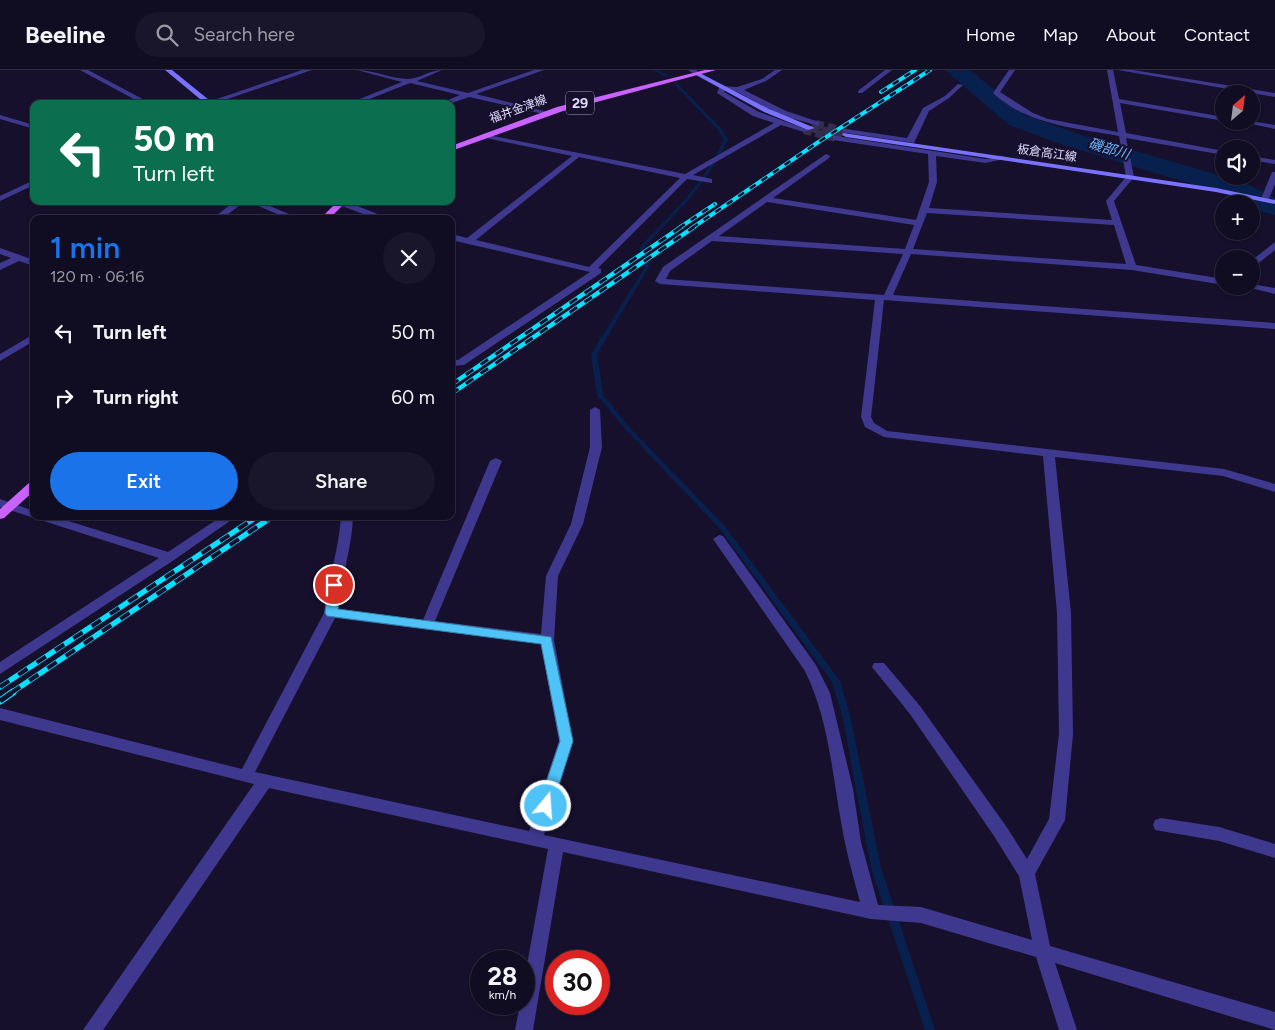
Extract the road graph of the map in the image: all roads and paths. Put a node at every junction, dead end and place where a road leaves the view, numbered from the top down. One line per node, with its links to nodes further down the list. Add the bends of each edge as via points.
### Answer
1 (83, 70): 22 (street)
2 (168, 70): 23 (main road)
3 (309, 70): 24 (street)
4 (360, 70): 15 (street)
5 (439, 70): 15 (street)
6 (541, 70): 21 (street)
7 (691, 70): 14 (street)
8 (713, 70): 14 (main road, 福井金津線 / 29)
9 (779, 70): 18 (street, via 764,80)
10 (1012, 70): 37 (street, via 996,92 1030,115 1046,121)
11 (1110, 70): 27 (street)
12 (1121, 70): 20 (street)
13 (883, 72): 19 (street)
14 (698, 74): 17 (main road); 28 (main road, 福井金津線 / 29)
15 (409, 82): 21 (street); 25 (street)
16 (960, 85): 40 (street, via 926,110)
17 (722, 87): 18 (street); 31 (street, via 720,94); 34 (main road, via 765,111)
18 (736, 90): 34 (street)
19 (860, 92)
20 (1275, 94)
21 (465, 95): 26 (street); 28 (street)
22 (141, 100)
23 (204, 100)
24 (217, 100)
25 (361, 100)
26 (452, 100)
27 (1115, 100): 30 (street); 37 (street)
28 (548, 113): 38 (main road, 福井金津線 / 29)
29 (0, 117): 33 (street)
30 (1215, 117)
31 (779, 123): 34 (street); 50 (street)
32 (1260, 124): 35 (street)
33 (30, 125)
34 (810, 127)
35 (1275, 127)
36 (846, 133): 40 (street); 46 (main road, 板倉高江線)
37 (1123, 134): 42 (street); 51 (street)
38 (486, 136): 41 (main road, 福井金津線 / 29); 44 (street)
39 (836, 138): 43 (street)
40 (909, 141): 46 (street, via 994,153)
41 (455, 148)
42 (1215, 151)
43 (932, 153): 46 (street, via 986,160); 62 (street, via 933,182)
44 (577, 155): 50 (street); 71 (street)
45 (826, 156): 55 (street)
46 (1003, 158): 51 (main road, 板倉高江線)
47 (1260, 160): 48 (street)
48 (1275, 162)
49 (1275, 174): 56 (street)
50 (685, 176): 52 (street); 80 (street)
51 (1130, 177): 56 (main road, 板倉高江線); 68 (street, via 1110,202)
52 (709, 182)
53 (30, 184): 54 (street)
54 (0, 199)
55 (766, 199): 67 (street); 70 (street)
56 (1265, 199): 57 (main road, 板倉高江線)
57 (1275, 202)
58 (235, 205): 63 (street)
59 (260, 205): 64 (street)
60 (340, 205): 65 (main road)
61 (351, 205): 66 (street)
62 (924, 210): 67 (street); 68 (street)
63 (221, 215)
64 (287, 215)
65 (328, 215)
66 (376, 215)
67 (919, 223): 74 (street)
68 (1117, 223): 79 (street)
69 (455, 238): 71 (street)
70 (711, 238): 74 (street); 84 (street, via 666,269 660,281)
71 (469, 241): 80 (street)
72 (1275, 245): 76 (street)
73 (0, 251): 75 (street)
74 (908, 252): 79 (street); 84 (street)
75 (18, 257): 77 (street); 78 (street)
76 (1260, 258)
77 (30, 261)
78 (0, 267)
79 (1132, 267): 81 (street)
80 (591, 270): 88 (street, via 598,271 460,363)
81 (1215, 281)
82 (1260, 288): 83 (street)
83 (1275, 291)
84 (884, 297): 85 (street); 90 (street, via 866,417 869,425 884,434)
85 (1275, 326)
86 (30, 339): 87 (street)
87 (0, 358)
88 (455, 363)
89 (595, 410): 103 (street, via 596,447 577,524 552,576)
90 (1049, 454): 93 (street, via 1224,473); 113 (street, via 1064,613 1066,734 1056,820)
91 (496, 461): 102 (street)
92 (30, 488): 94 (main road)
93 (1275, 488)
94 (3, 508): 95 (street)
95 (30, 514)
96 (51, 520): 100 (street)
97 (225, 520): 100 (street)
98 (347, 520): 101 (street, via 346,540 334,585)
99 (719, 539): 114 (street, via 823,692 845,789 853,842)
100 (170, 557): 105 (street)
101 (331, 613): 102 (street); 107 (street)
102 (427, 625): 103 (street)
103 (547, 640): 110 (street, via 566,741)
104 (879, 667): 113 (street, via 915,710)
105 (0, 669)
106 (0, 714): 107 (street)
107 (246, 776): 108 (street)
108 (265, 781): 110 (street); 117 (street)
109 (1161, 824): 112 (street, via 1194,827)
110 (535, 838): 111 (street)
111 (557, 843): 114 (street); 118 (street)
112 (1275, 851)
113 (1027, 874): 115 (street)
114 (871, 912): 115 (street, via 921,915)
115 (1043, 952): 116 (street); 119 (street)
116 (1275, 1021)
117 (92, 1030)
118 (524, 1030)
119 (1068, 1030)

